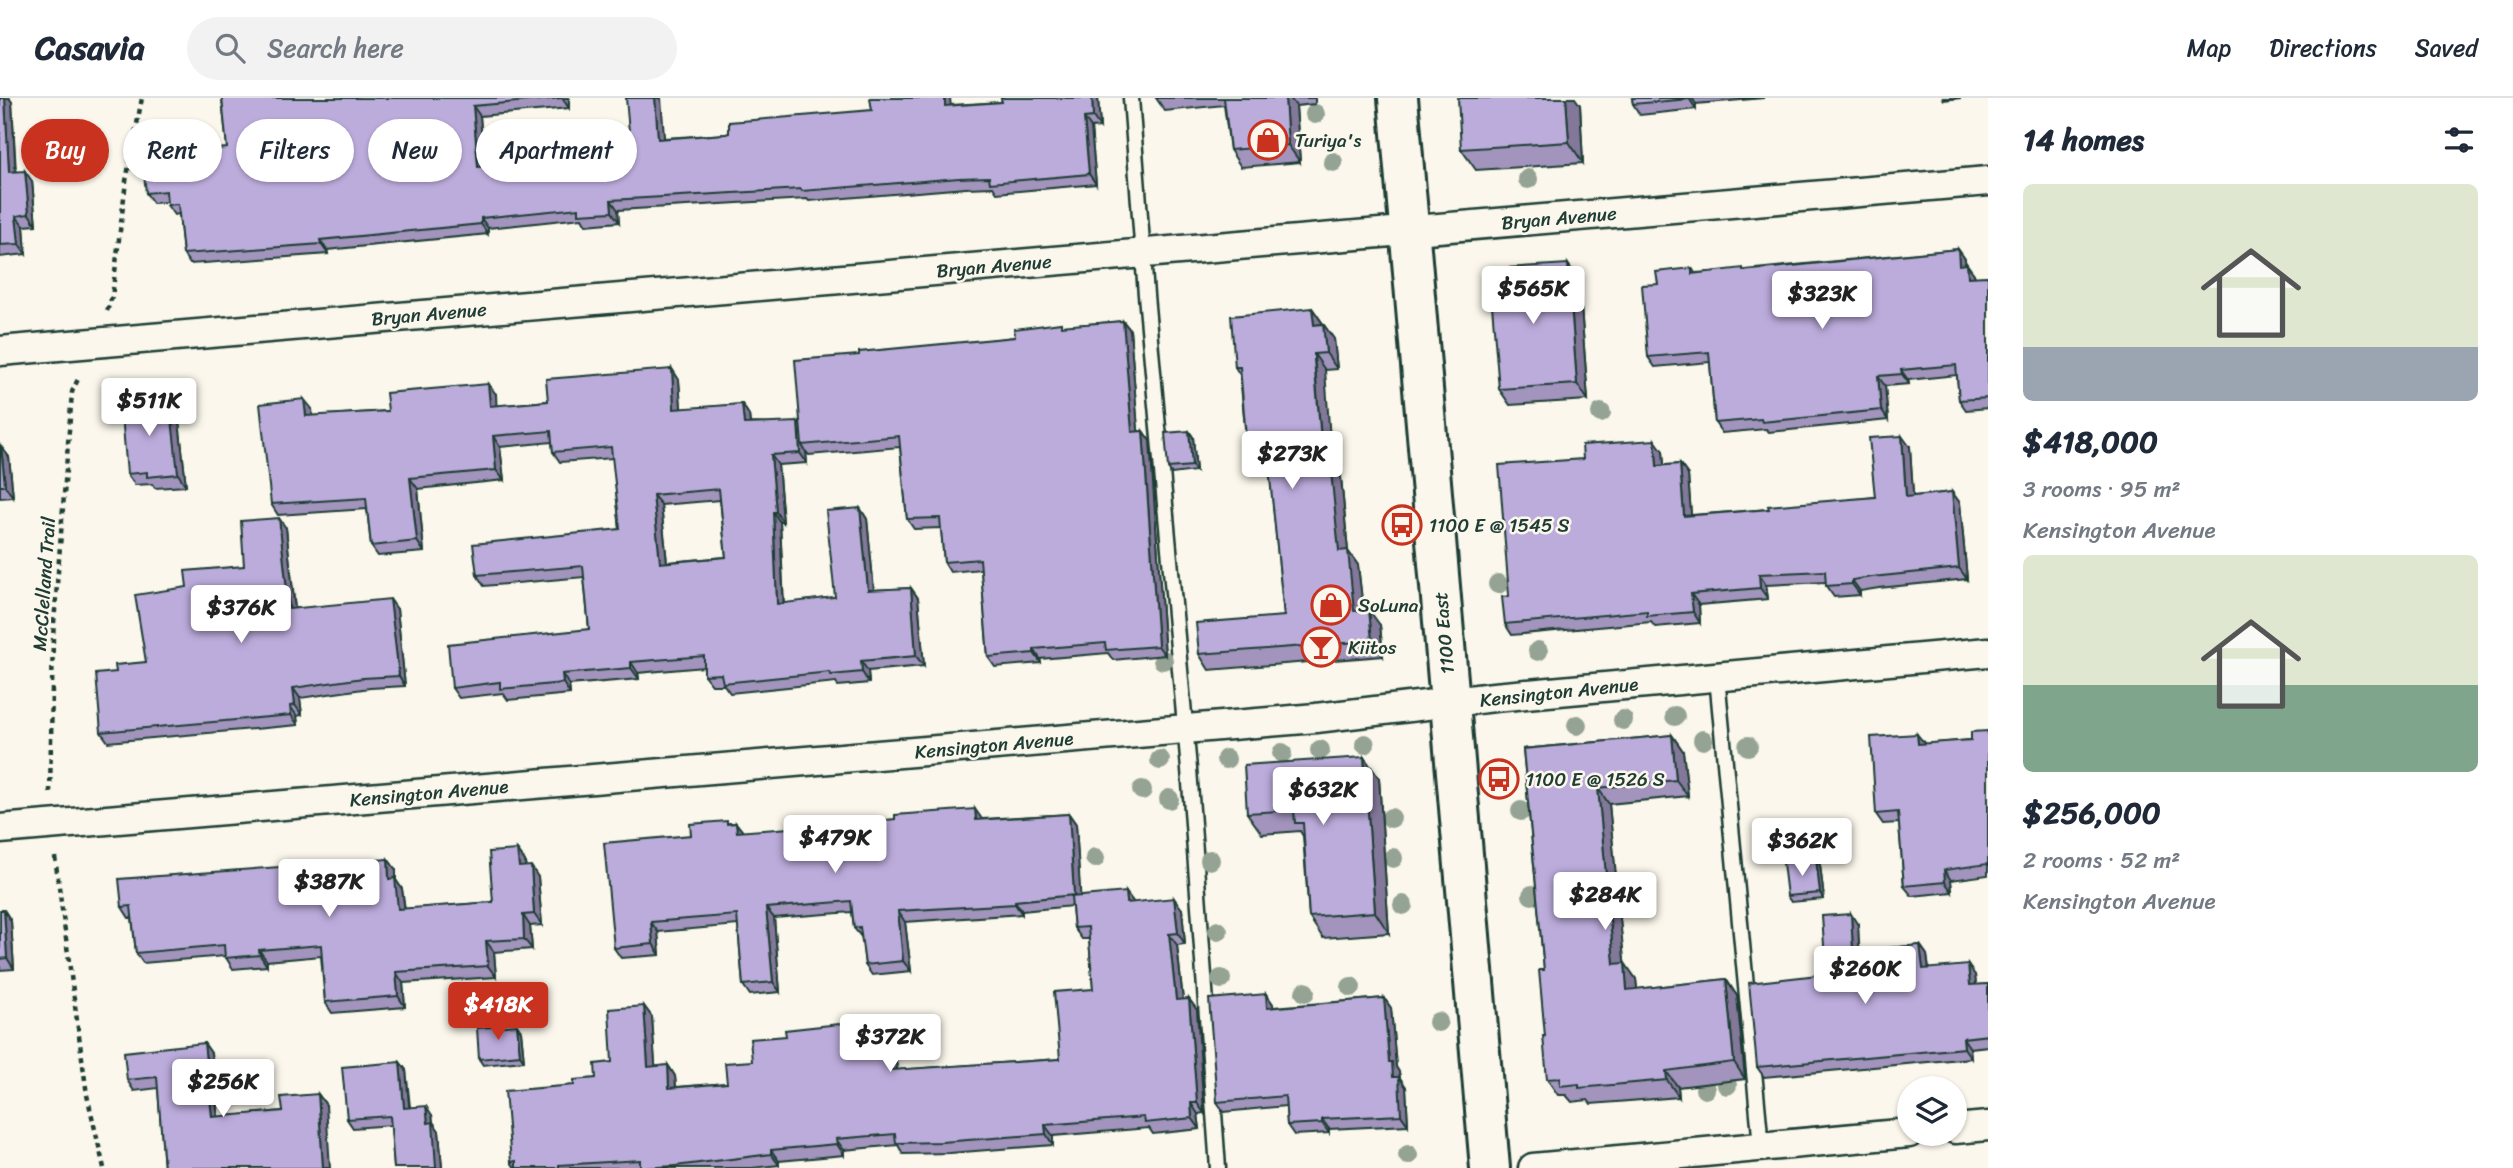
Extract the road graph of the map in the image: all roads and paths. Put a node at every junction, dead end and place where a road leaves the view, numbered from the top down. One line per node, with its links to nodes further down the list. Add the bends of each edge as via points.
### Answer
1 (142, 98): 7 (path)
2 (1131, 98): 6 (lane)
3 (1398, 98): 5 (street, 1100 East)
4 (1988, 181): 5 (street, Bryan Avenue)
5 (1410, 230): 6 (street, Bryan Avenue); 12 (street, 1100 East)
6 (1144, 253): 8 (street, Bryan Avenue); 13 (lane)
7 (109, 304)
8 (0, 351)
9 (78, 380): 14 (path, McClelland Trail, via 72,392 53,636)
10 (1988, 652): 11 (street, Kensington Avenue)
11 (1717, 677): 12 (street, Kensington Avenue); 20 (lane)
12 (1450, 702): 13 (street, Kensington Avenue); 23 (street, 1100 East)
13 (1185, 729): 15 (street, Kensington Avenue); 22 (lane)
14 (50, 790)
15 (0, 829)
16 (54, 856): 21 (path, via 87,1095)
17 (1988, 1126): 18 (street)
18 (1967, 1128)
19 (1897, 1134): 20 (street)
20 (1761, 1146): 24 (street)
21 (104, 1168)
22 (1218, 1168)
23 (1490, 1168)
24 (1533, 1168)

